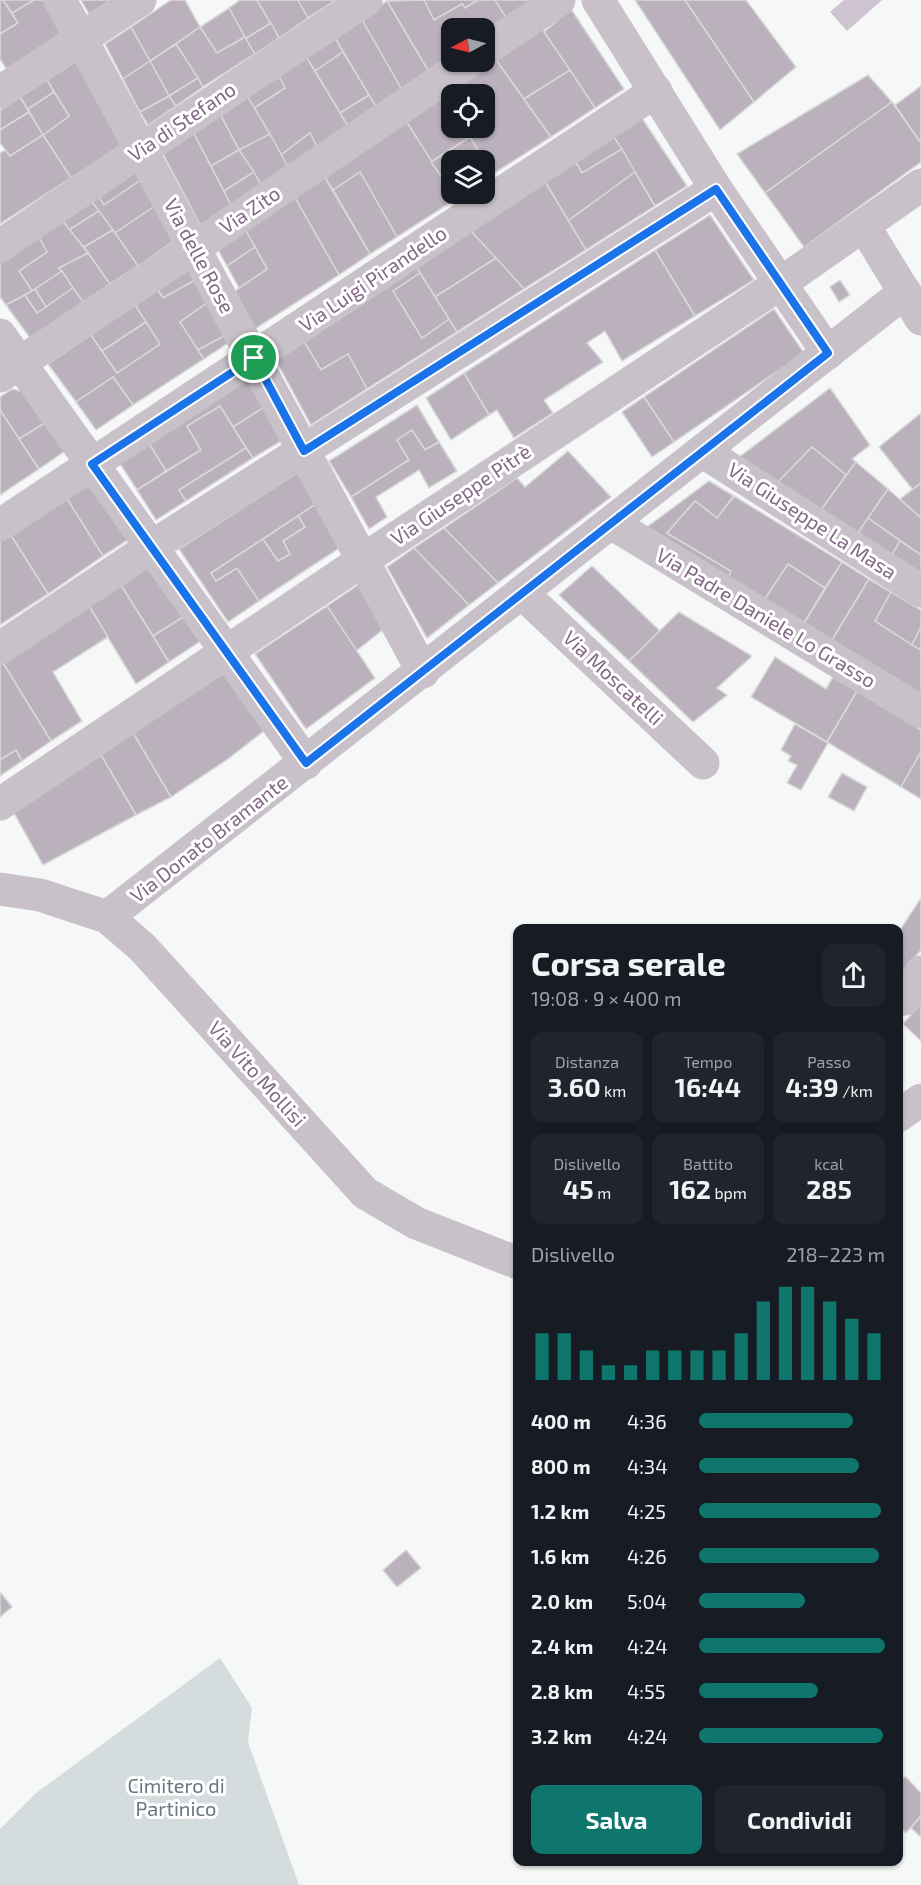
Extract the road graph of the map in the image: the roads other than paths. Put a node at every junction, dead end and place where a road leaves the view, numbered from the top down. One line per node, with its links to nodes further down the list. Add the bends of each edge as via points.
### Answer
1 (60, 0): 6 (street, Via delle Rose)
2 (140, 0): 6 (street)
3 (366, 0): 11 (street, Via di Stefano)
4 (559, 0): 7 (street)
5 (598, 0): 9 (street)
6 (81, 39): 10 (street); 11 (street, Via delle Rose)
7 (495, 43)
8 (453, 72): 16 (street, Via Zito)
9 (656, 91): 13 (street); 21 (street, Via Luigi Pirandello)
10 (0, 92)
11 (141, 150): 15 (street, Via di Stefano); 16 (street, Via delle Rose)
12 (921, 185): 14 (street, Via Giuseppe Pitrè)
13 (716, 189): 17 (street); 23 (street)
14 (864, 226): 17 (street, Via Giuseppe Pitrè); 18 (street)
15 (0, 246)
16 (194, 248): 21 (street, Via delle Rose); 22 (street, Via Zito)
17 (780, 283): 20 (street); 29 (street, Via Giuseppe Pitrè)
18 (913, 305): 20 (street, Via Donato Bramante)
19 (0, 335): 22 (street)
20 (828, 353): 24 (street, Via Donato Bramante)
21 (254, 358): 23 (street, Via delle Rose); 25 (street, Via Luigi Pirandello)
22 (10, 369): 25 (street)
23 (304, 451): 28 (street); 29 (street, Via delle Rose)
24 (702, 451): 26 (street, Via Donato Bramante); 30 (street, Via Giuseppe La Masa)
25 (92, 464): 27 (street, Via Luigi Pirandello); 28 (street)
26 (611, 523): 31 (street, Via Donato Bramante); 35 (street, Via Padre Daniele Lo Grasso)
27 (0, 525)
28 (151, 546): 32 (street); 33 (street)
29 (363, 560): 33 (street, Via Giuseppe Pitrè); 34 (street, Via delle Rose)
30 (921, 591)
31 (522, 593): 34 (street, Via Donato Bramante); 37 (street, Via Moscatelli)
32 (0, 648)
33 (226, 651): 36 (street); 38 (street, Via Giuseppe Pitrè)
34 (423, 672): 36 (street, Via Donato Bramante)
35 (921, 712)
36 (306, 763): 40 (street, Via Donato Bramante)
37 (704, 763)
38 (0, 804)
39 (0, 889): 40 (street, Via Vito Mollisi, via 40,895)
40 (107, 917): 43 (street, Via Vito Mollisi, via 142,947 364,1193 416,1223)
41 (921, 1100): 42 (street)
42 (903, 1113)
43 (513, 1261)

